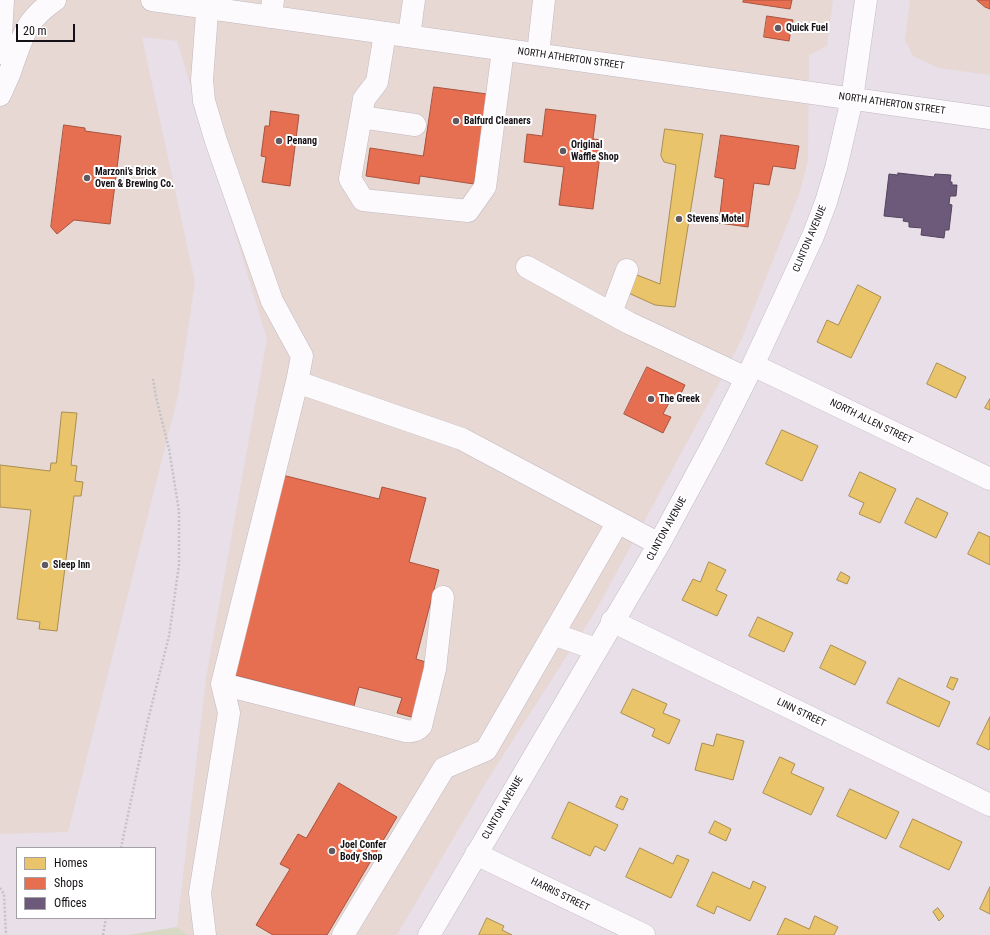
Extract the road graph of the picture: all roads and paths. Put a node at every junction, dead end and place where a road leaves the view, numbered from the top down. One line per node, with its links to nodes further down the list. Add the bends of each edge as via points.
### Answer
1 (3, 0): 12 (street)
2 (55, 0): 14 (street, via 36,16 27,28)
3 (152, 0): 7 (street, NORTH ATHERTON STREET)
4 (414, 0): 10 (street)
5 (544, 0): 13 (street)
6 (866, 0): 15 (street, CLINTON AVENUE)
7 (208, 4): 8 (street, NORTH ATHERTON STREET); 24 (street, via 202,80 204,101 272,301 302,356)
8 (272, 8): 9 (street, NORTH ATHERTON STREET)
9 (385, 33): 10 (street, NORTH ATHERTON STREET); 16 (street, via 377,82 364,99)
10 (409, 36): 11 (street, NORTH ATHERTON STREET)
11 (503, 50): 13 (street, NORTH ATHERTON STREET); 16 (street, via 485,187 468,211 363,200 350,179)
12 (0, 53)
13 (538, 54): 15 (street, NORTH ATHERTON STREET)
14 (0, 94)
15 (852, 99): 17 (street, NORTH ATHERTON STREET); 22 (street, CLINTON AVENUE, via 834,175 814,236)
16 (361, 117): 18 (street)
17 (990, 118)
18 (415, 125)
19 (527, 267): 21 (street, NORTH ALLEN STREET)
20 (627, 270): 21 (street)
21 (611, 313): 22 (street, NORTH ALLEN STREET, via 635,326)
22 (750, 372): 25 (street, NORTH ALLEN STREET); 27 (street, CLINTON AVENUE)
23 (153, 379): 34 (path, via 169,449 178,511 179,565 170,636 147,724)
24 (296, 382): 26 (street, via 462,439); 32 (street)
25 (990, 479)
26 (618, 522): 27 (street); 30 (street)
27 (659, 544): 29 (street, CLINTON AVENUE)
28 (443, 597): 32 (street, via 435,669 418,730 406,731)
29 (612, 621): 31 (street, CLINTON AVENUE); 33 (street, LINN STREET)
30 (553, 634): 31 (street); 41 (street, via 486,750 444,768)
31 (596, 649): 35 (street, CLINTON AVENUE)
32 (222, 684): 40 (street, via 229,713 200,893)
33 (990, 805)
34 (121, 847)
35 (476, 854): 42 (street, CLINTON AVENUE); 43 (street, HARRIS STREET)
36 (0, 888): 38 (path, via 4,894)
37 (106, 919): 39 (path)
38 (6, 935)
39 (103, 935)
40 (205, 935)
41 (343, 935)
42 (429, 935)
43 (644, 935)

